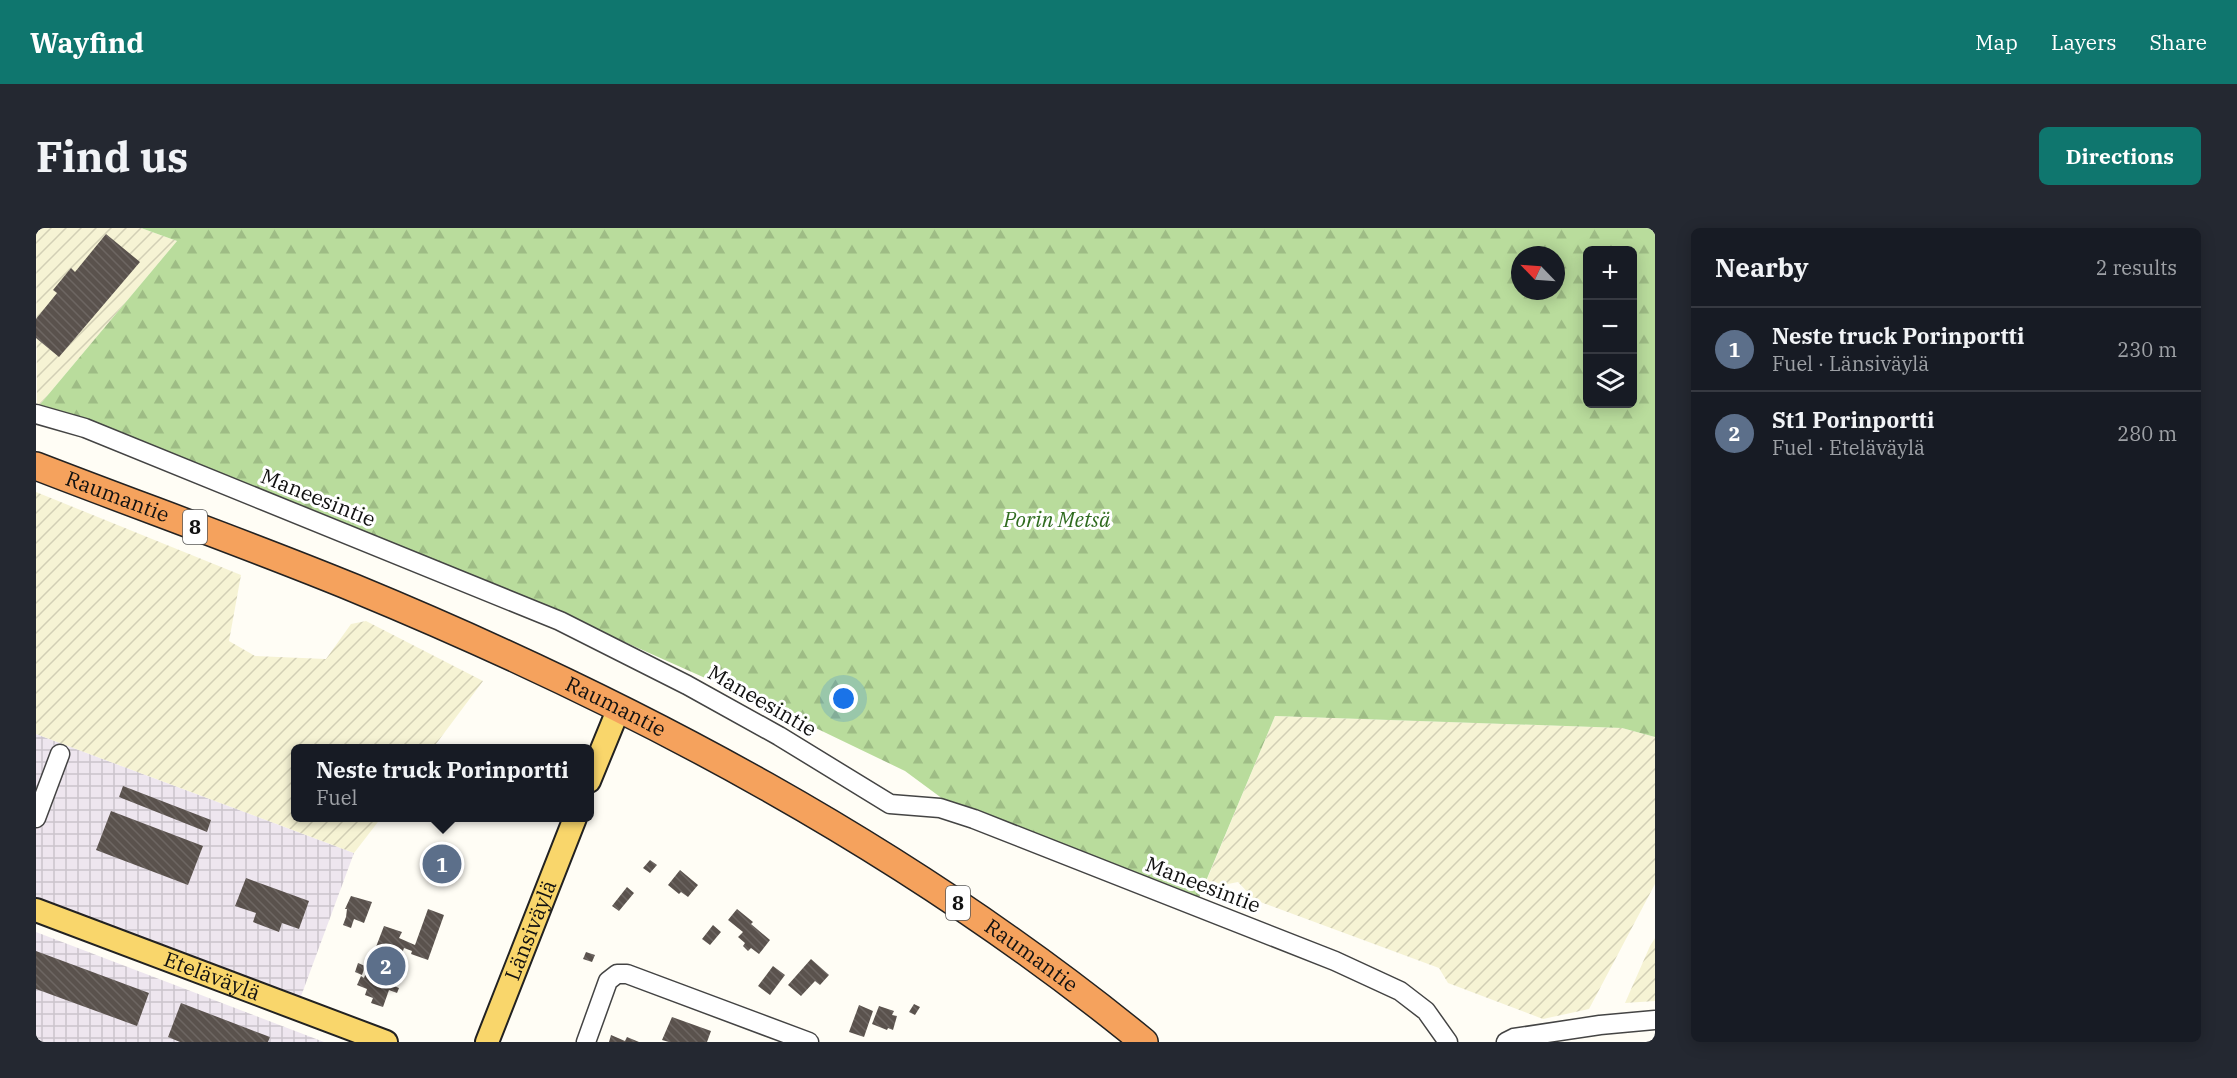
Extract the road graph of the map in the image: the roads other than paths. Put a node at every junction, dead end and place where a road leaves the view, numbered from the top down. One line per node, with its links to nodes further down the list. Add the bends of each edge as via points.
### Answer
1 (36, 414): 15 (street, Maneesintie, via 85,428 560,621 687,685 890,804 940,808 974,819 1335,961 1400,991 1426,1011)
2 (36, 466): 3 (highway, Raumantie / 8, via 354,588)
3 (619, 708): 5 (main road); 14 (highway, Raumantie / 8, via 727,764 920,877 1016,943)
4 (60, 754): 6 (street)
5 (594, 769)
6 (36, 818)
7 (573, 822): 11 (main road, Länsiväylä)
8 (36, 910): 10 (main road, Eteläväylä)
9 (1655, 1020): 16 (street, via 1523,1036)
10 (386, 1042)
11 (487, 1042)
12 (586, 1042): 13 (street, via 608,981 617,974 627,974)
13 (809, 1042)
14 (1144, 1042)
15 (1448, 1042)
16 (1506, 1042)

